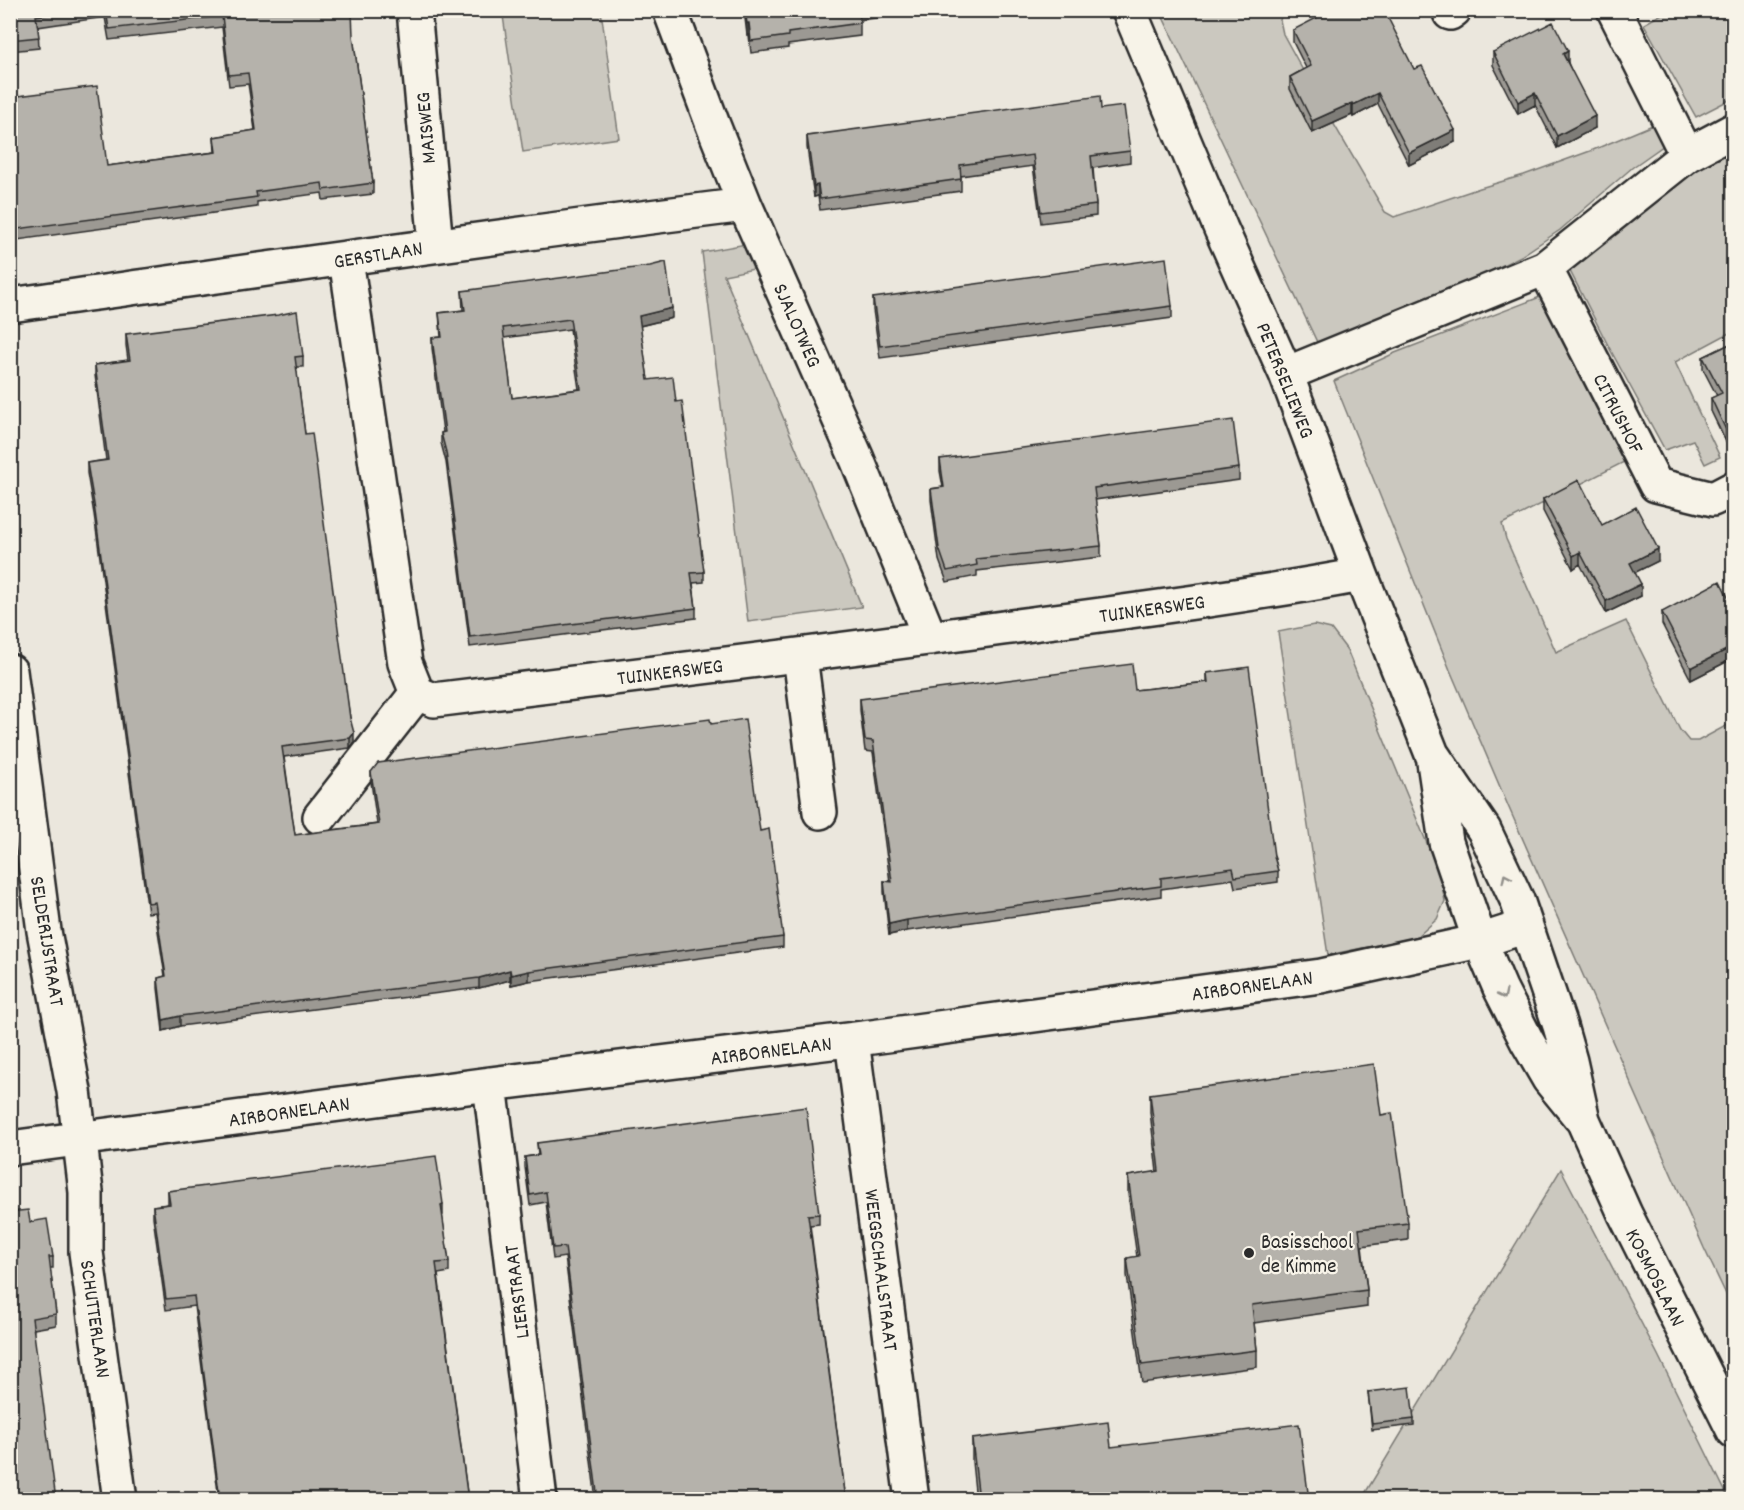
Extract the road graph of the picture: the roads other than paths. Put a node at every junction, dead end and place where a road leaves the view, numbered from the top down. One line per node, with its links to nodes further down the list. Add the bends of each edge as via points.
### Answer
1 (414, 10): 8 (street, MAISWEG)
2 (670, 10): 7 (street, SJALOTWEG)
3 (1129, 10): 12 (street, PETERSELIEWEG)
4 (1614, 10): 6 (street)
5 (1734, 130): 6 (street)
6 (1687, 155): 10 (street)
7 (745, 205): 8 (street, GERSTLAAN); 15 (street, SJALOTWEG, via 857,459)
8 (436, 245): 9 (street, GERSTLAAN)
9 (346, 259): 11 (street, GERSTLAAN); 18 (street, via 405,663)
10 (1545, 268): 12 (street); 13 (street, CITRUSHOF, via 1656,485 1713,499)
11 (10, 305)
12 (1286, 374): 14 (street, PETERSELIEWEG)
13 (1734, 488)
14 (1360, 575): 15 (street, TUINKERSWEG, via 1263,593); 19 (street, PETERSELIEWEG)
15 (930, 638): 16 (street, TUINKERSWEG)
16 (800, 656): 18 (street, TUINKERSWEG, via 434,700); 21 (street)
17 (10, 671): 20 (street, SELDERIJSTRAAT)
18 (417, 693): 22 (street)
19 (1432, 754): 23 (street, PETERSELIEWEG, one-way to 19, via 1484,830); 24 (street, PETERSELIEWEG, via 1446,842)
20 (16, 762): 28 (street, SELDERIJSTRAAT, via 74,1090)
21 (820, 812)
22 (320, 817)
23 (1526, 926): 24 (street, AIRBORNELAAN); 27 (street, KOSMOSLAAN, via 1570,1061)
24 (1480, 941): 25 (street, AIRBORNELAAN, via 1321,975); 27 (street, KOSMOSLAAN, one-way to 27, via 1527,1041 1549,1079)
25 (852, 1040): 26 (street, AIRBORNELAAN); 33 (street, WEEGSCHAALSTRAAT)
26 (490, 1084): 28 (street, AIRBORNELAAN); 32 (street, LIERSTRAAT)
27 (1583, 1120): 30 (street, KOSMOSLAAN, via 1625,1215)
28 (79, 1139): 29 (street, AIRBORNELAAN); 31 (street, SCHUTTERLAAN, via 86,1192 86,1252)
29 (10, 1148)
30 (1734, 1431)
31 (120, 1500)
32 (540, 1500)
33 (912, 1500)

